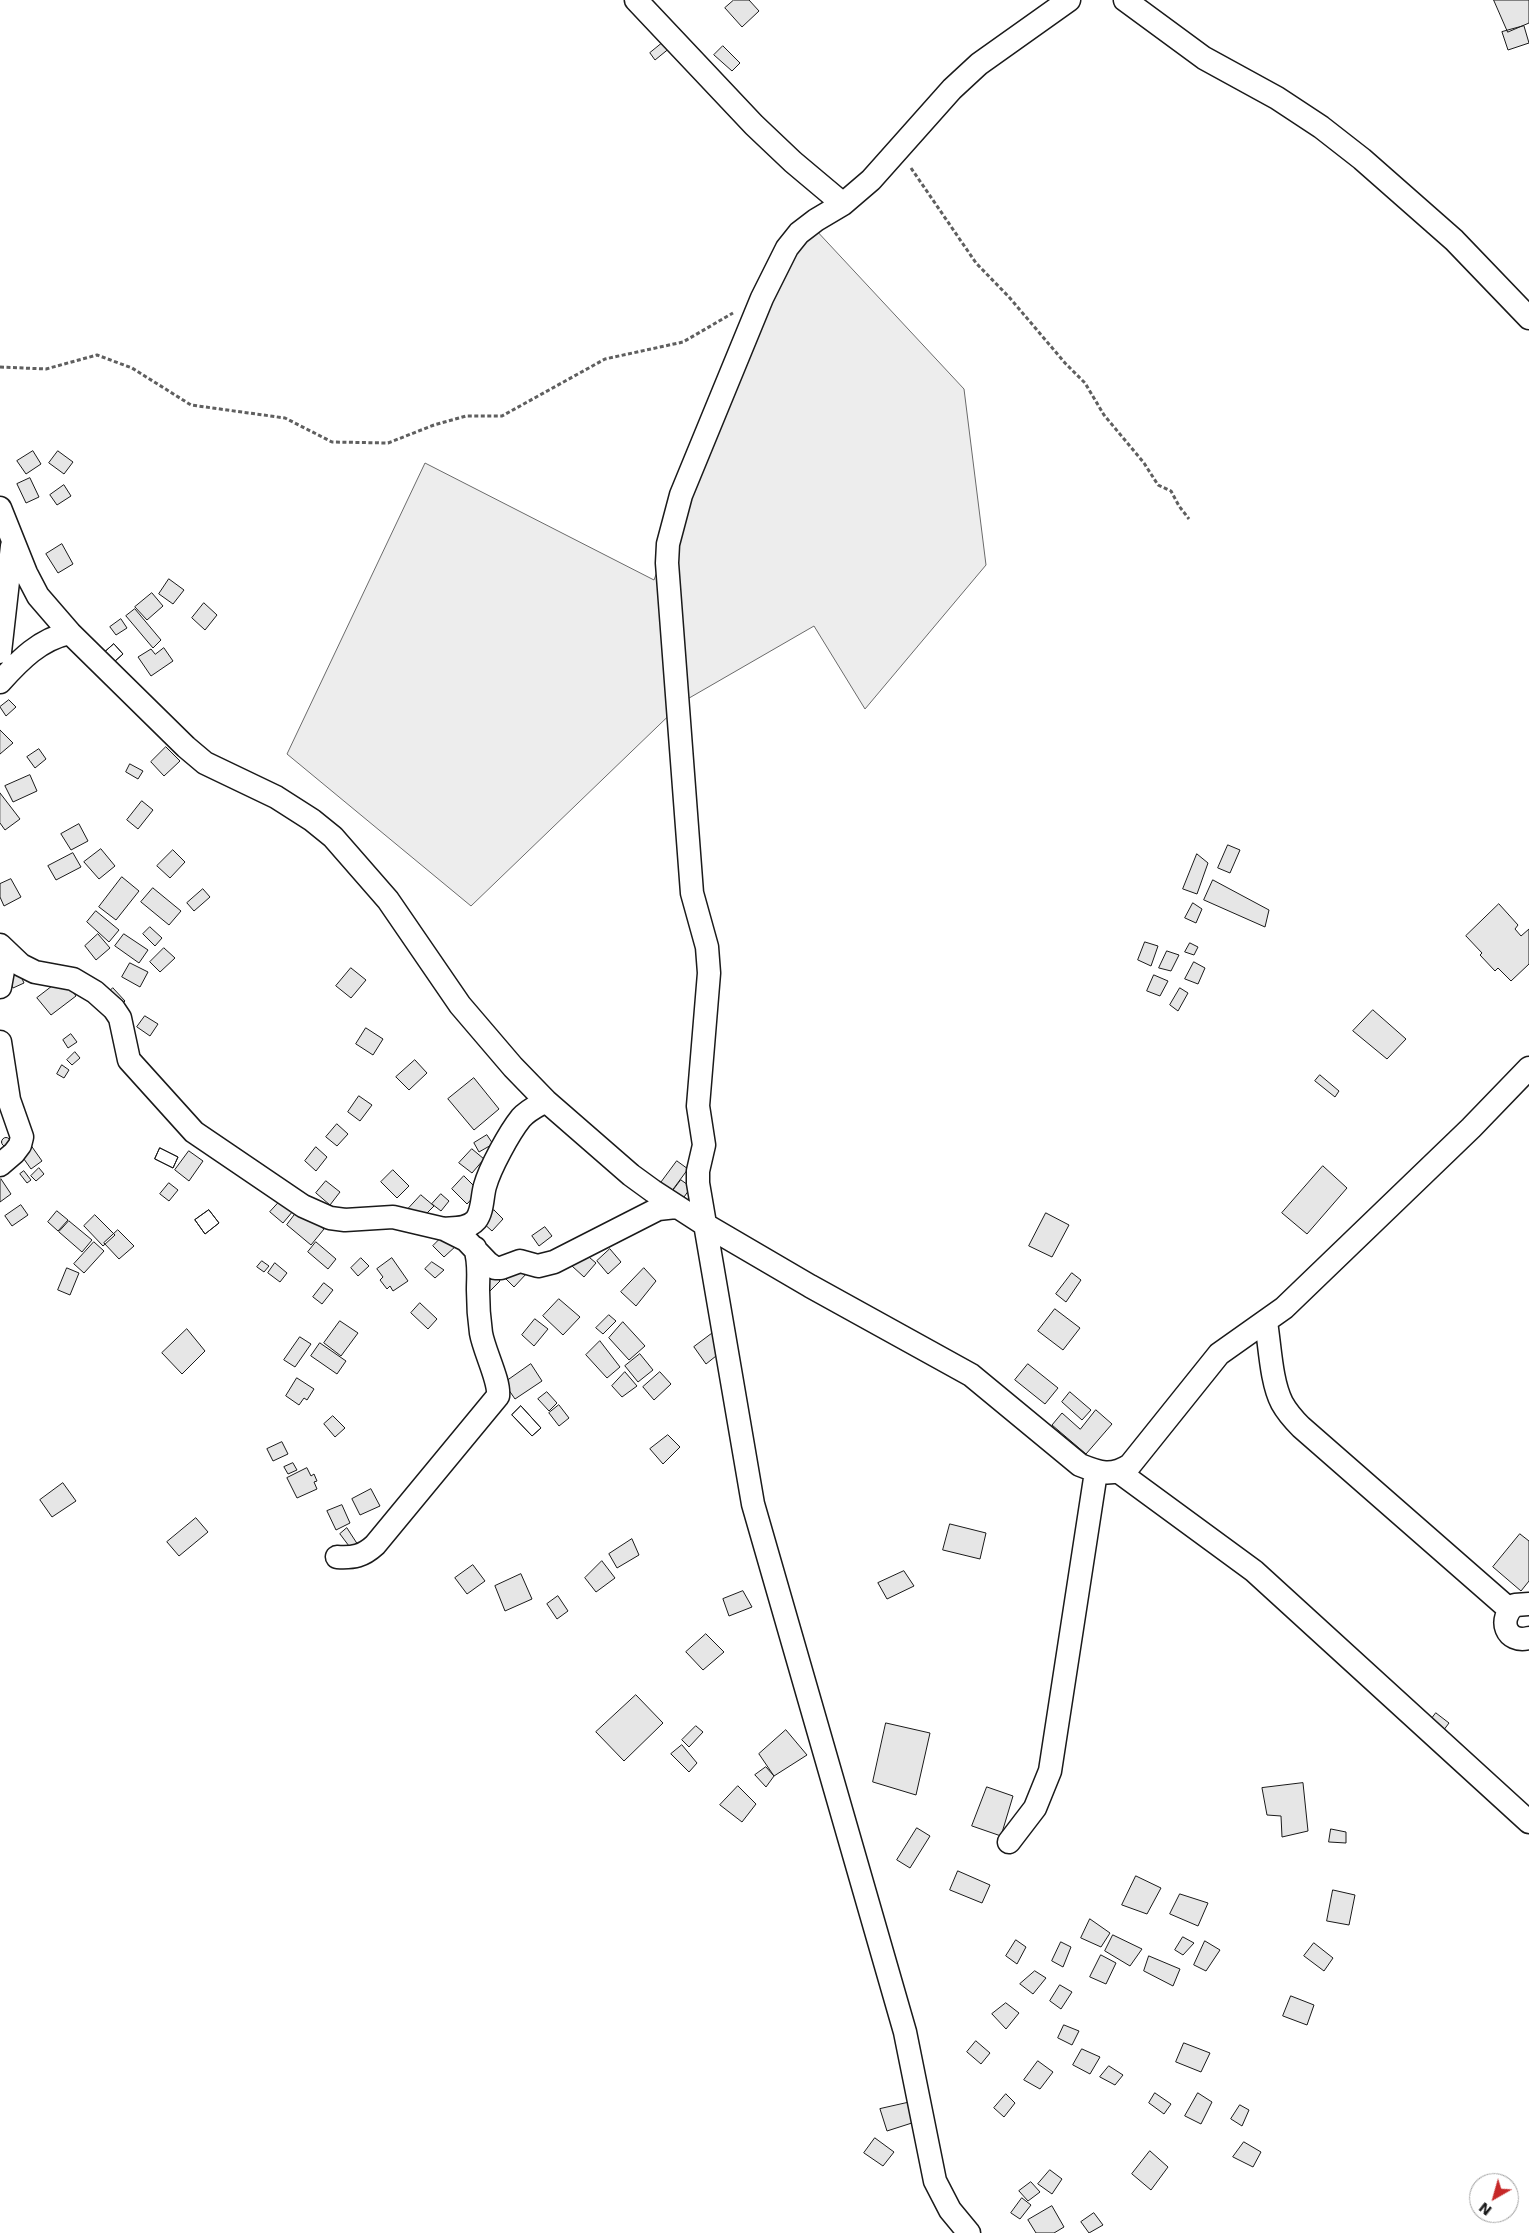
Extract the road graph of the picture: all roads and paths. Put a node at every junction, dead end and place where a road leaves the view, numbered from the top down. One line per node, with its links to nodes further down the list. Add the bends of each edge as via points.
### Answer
1 (636, 0): 5 (street, via 754,125)
2 (1069, 0): 4 (street, via 979,64 952,89)
3 (1125, 0): 7 (street, via 1204,58 1277,98 1362,159 1461,246)
4 (894, 155): 5 (street); 10 (path, via 914,170 976,263 1085,383 1104,415 1158,485 1171,491)
5 (843, 204): 6 (street, via 805,229 787,248)
6 (762, 298): 8 (path, via 683,342 605,359 502,416 466,416 388,443 332,442 285,418 191,405 132,368 97,355 46,369); 22 (street, via 681,496 668,544 692,893 707,947 709,973 698,1106 704,1146 698,1183)
7 (1529, 318)
8 (0, 367)
9 (0, 509): 11 (street)
10 (1189, 519)
11 (12, 542): 12 (street, via 38,596); 13 (street)
12 (70, 633): 14 (street, via 40,645); 19 (street, via 205,763 276,797 333,837 388,900 460,1005)
13 (0, 652)
14 (0, 682)
15 (0, 947): 16 (street, via 4,964); 23 (street, via 35,972 73,979 95,992 120,1018 129,1060 194,1132 303,1206 330,1218 394,1217)
16 (0, 987)
17 (0, 1042): 20 (street, via 9,1100 22,1137 14,1153)
18 (1529, 1068): 25 (street, via 1464,1135)
19 (546, 1100): 21 (street, via 632,1175); 23 (street, via 516,1125 485,1184 477,1219 462,1227)
20 (0, 1165)
21 (676, 1208): 22 (street); 24 (street, via 658,1209 554,1262 538,1266 520,1261 495,1268)
22 (704, 1224): 26 (street, via 971,1375 1080,1464); 33 (street, via 753,1504 905,2032 934,2182)
23 (444, 1230): 24 (street)
24 (475, 1248): 28 (street, via 479,1269 481,1334 498,1385 498,1396 375,1545 353,1558)
25 (1266, 1322): 27 (street, via 1219,1354 1138,1458); 29 (street, via 1277,1387 1290,1416)
26 (1096, 1472): 27 (street); 32 (street, via 1050,1771 1035,1808)
27 (1119, 1472): 31 (street, via 1254,1571)
28 (337, 1557)
29 (1519, 1606): 30 (street, via 1506,1615 1507,1629 1517,1638)
30 (1529, 1638)
31 (1529, 1822)
32 (1009, 1842)
33 (968, 2233)

